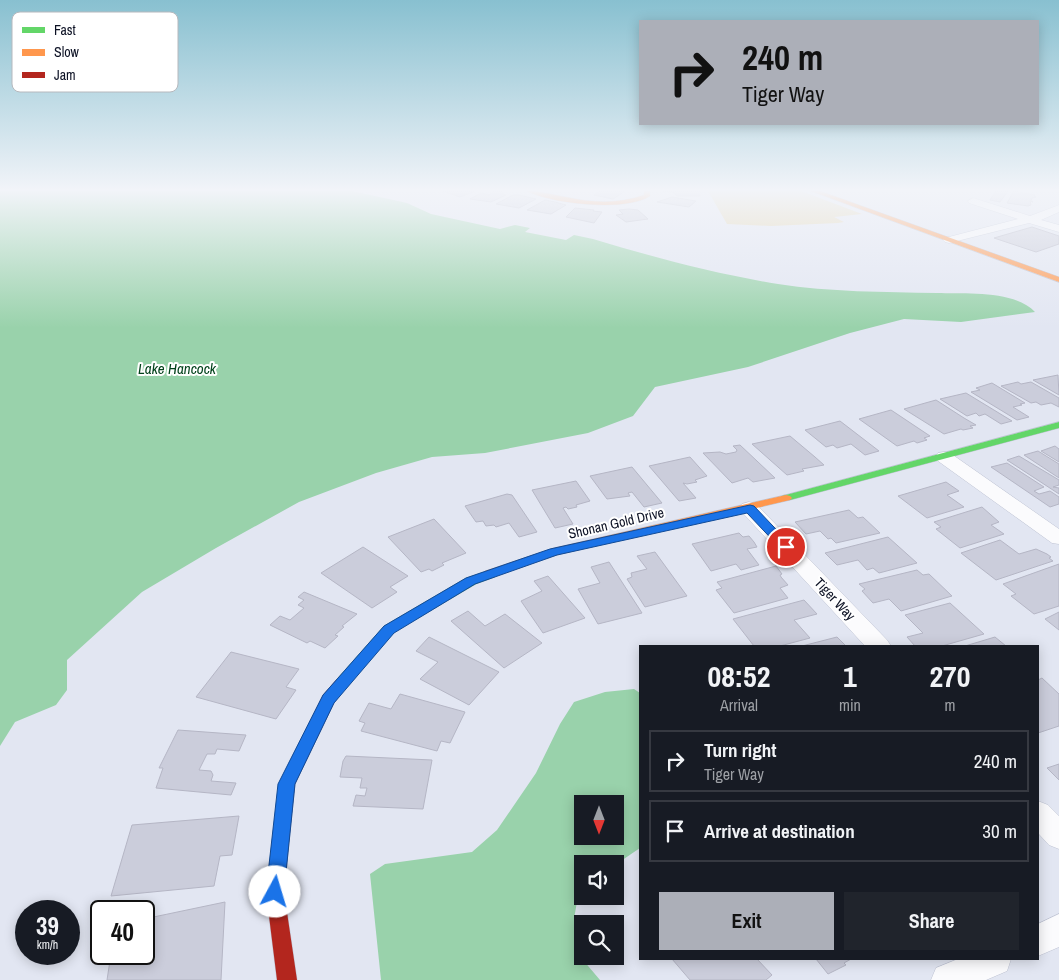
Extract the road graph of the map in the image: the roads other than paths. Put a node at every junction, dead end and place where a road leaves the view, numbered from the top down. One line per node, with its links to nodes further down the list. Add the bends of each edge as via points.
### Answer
1 (940, 237): 4 (street)
2 (961, 237): 4 (street)
3 (966, 237): 5 (street)
4 (949, 240): 6 (street)
5 (1059, 270)
6 (1059, 280)
7 (1059, 425): 8 (street, Shonan Gold Drive)
8 (944, 457): 9 (street, Shonan Gold Drive); 10 (street)
9 (750, 508): 11 (street, Tiger Way); 17 (street, Shonan Gold Drive, via 554,552 471,581 389,629 328,699 287,784 275,892)
10 (1059, 538)
11 (879, 645)
12 (1039, 815): 13 (street)
13 (1059, 836)
14 (1059, 930): 15 (street)
15 (1039, 940)
16 (993, 960): 18 (street)
17 (287, 980)
18 (948, 980)

